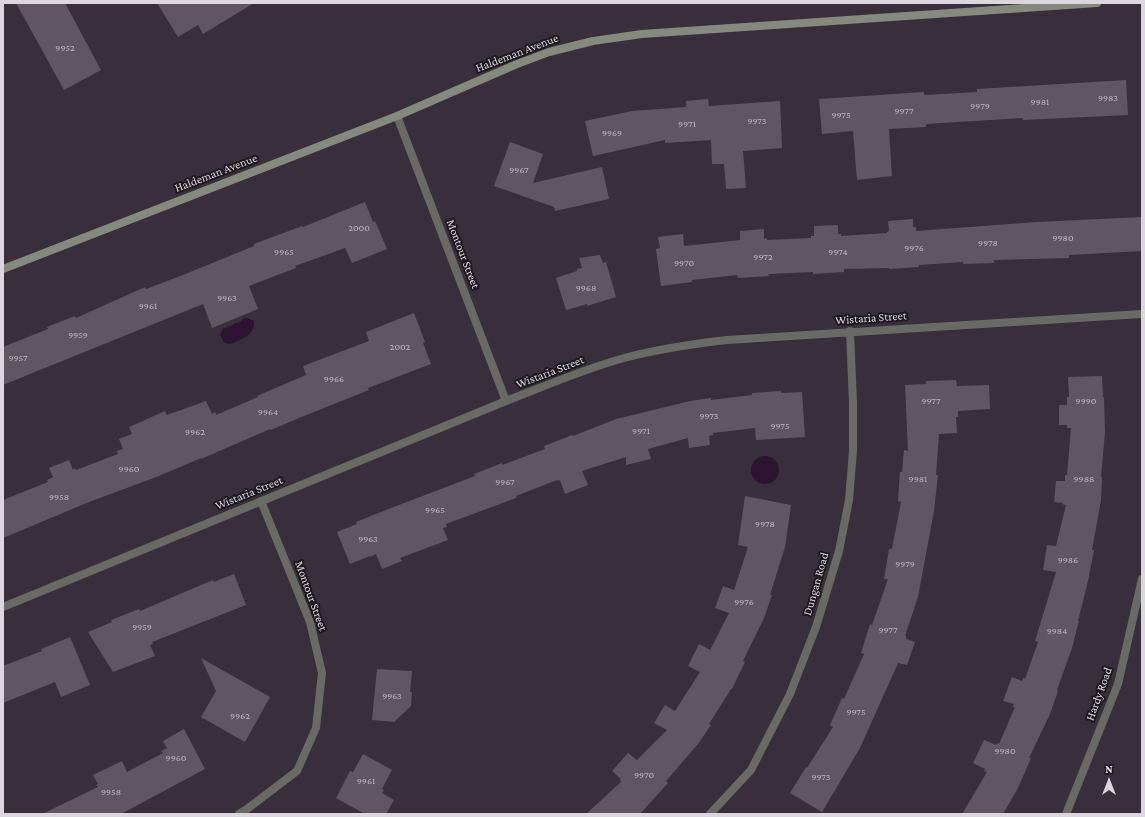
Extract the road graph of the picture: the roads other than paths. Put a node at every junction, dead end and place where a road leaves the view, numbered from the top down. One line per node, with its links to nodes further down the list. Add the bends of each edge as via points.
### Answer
1 (1097, 3): 2 (main road, Haldeman Avenue, via 642,34 593,41 549,52 517,64)
2 (397, 116): 3 (main road, Haldeman Avenue); 6 (street, Montour Street)
3 (3, 269)
4 (1142, 314): 5 (street, Wistaria Street)
5 (850, 331): 6 (street, Wistaria Street, via 727,340 660,350 589,369); 11 (street, Dungan Road, via 853,451 849,500 837,558 816,627 790,694 751,770)
6 (506, 401): 7 (street, Wistaria Street)
7 (261, 501): 9 (street, Wistaria Street); 10 (street, Montour Street, via 310,622 322,673 316,728 297,771)
8 (1142, 579): 12 (street, Hardy Road, via 1118,684)
9 (3, 607)
10 (239, 814)
11 (710, 814)
12 (1066, 814)

